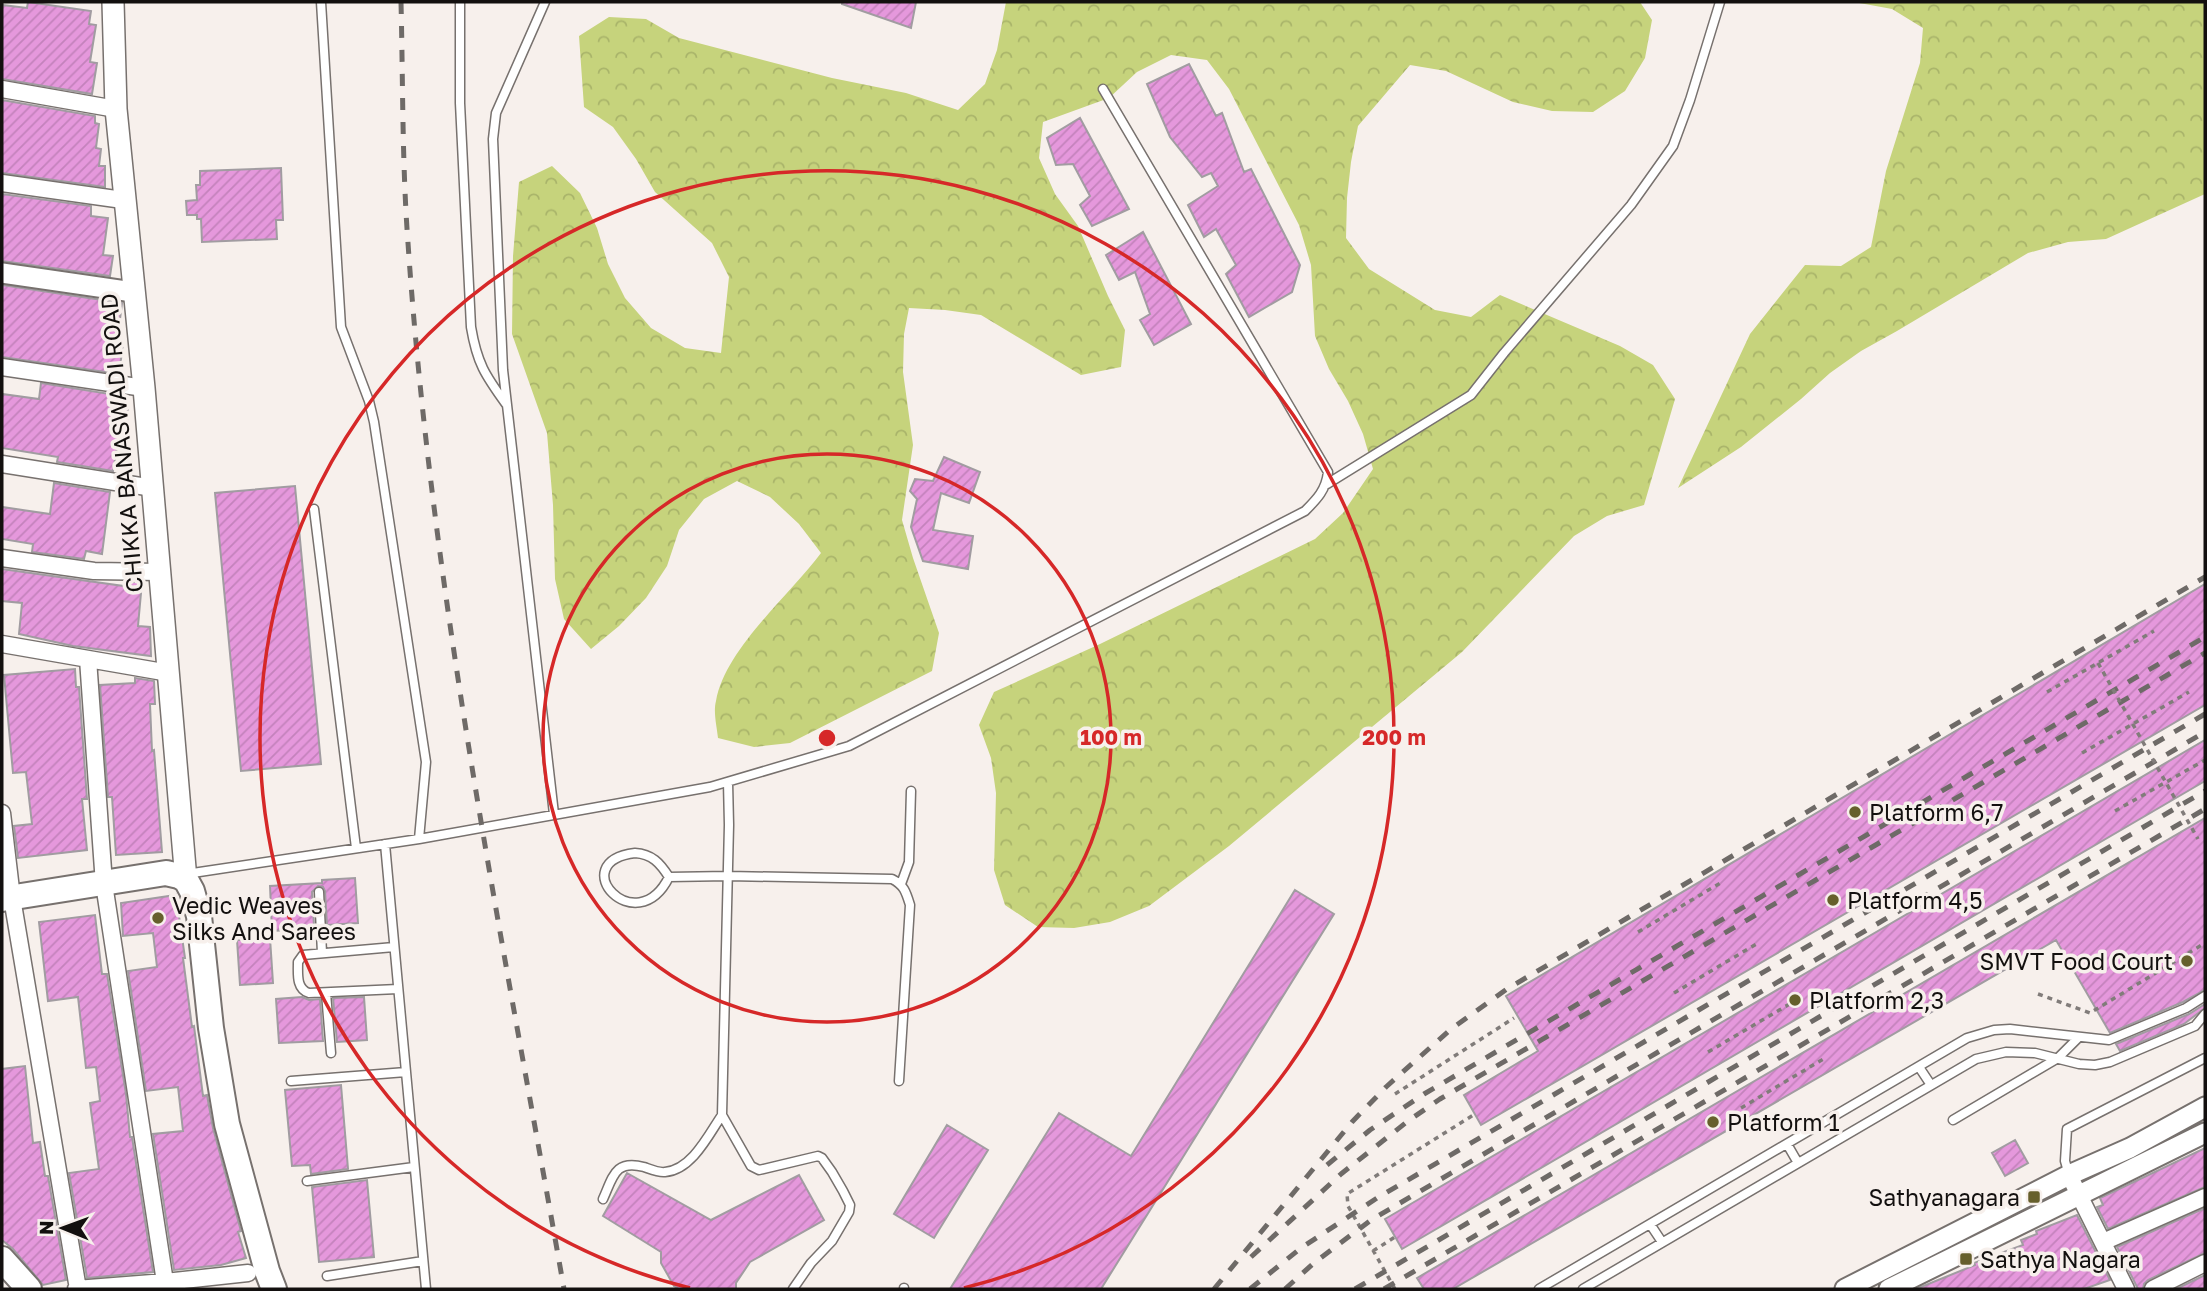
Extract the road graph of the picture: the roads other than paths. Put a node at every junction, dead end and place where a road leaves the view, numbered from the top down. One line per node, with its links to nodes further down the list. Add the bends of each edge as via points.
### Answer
1 (113, 2): 8 (main road, CHIKKA BANASWADI ROAD)
2 (321, 2): 29 (lane, via 341,327 374,422 426,762)
3 (460, 2): 15 (lane, via 471,327 483,372)
4 (545, 2): 15 (lane, via 496,113 493,139)
5 (1720, 2): 17 (lane, via 1673,146 1631,205 1471,395)
6 (2, 89): 8 (street)
7 (1103, 89): 17 (lane, via 1322,460)
8 (116, 109): 10 (main road, CHIKKA BANASWADI ROAD)
9 (2, 183): 10 (street)
10 (124, 200): 12 (main road, CHIKKA BANASWADI ROAD)
11 (2, 273): 12 (street)
12 (133, 292): 14 (main road, CHIKKA BANASWADI ROAD)
13 (2, 367): 14 (street)
14 (144, 388): 18 (main road, CHIKKA BANASWADI ROAD)
15 (508, 407): 28 (lane)
16 (2, 464): 18 (street)
17 (1327, 484): 25 (lane, via 1305,511 849,746)
18 (153, 488): 21 (main road, CHIKKA BANASWADI ROAD)
19 (314, 509): 31 (lane)
20 (2, 558): 21 (street, via 94,571)
21 (160, 572): 24 (main road, CHIKKA BANASWADI ROAD)
22 (2, 644): 23 (street)
23 (88, 659): 24 (street); 35 (street)
24 (169, 673): 33 (main road, CHIKKA BANASWADI ROAD)
25 (728, 782): 28 (lane); 32 (lane)
26 (911, 791): 36 (lane, via 909,862)
27 (2, 813): 38 (street)
28 (554, 814): 29 (lane)
29 (419, 839): 30 (lane)
30 (385, 844): 31 (lane); 39 (lane)
31 (356, 849): 33 (lane)
32 (728, 876): 34 (lane); 36 (lane, via 892,879); 55 (lane)
33 (186, 877): 35 (main road, via 166,873); 78 (main road, via 199,916 227,1124)
34 (669, 877): 34 (lane, via 644,853 614,858 604,874 605,885 615,898 637,902 659,893)
35 (104, 884): 38 (main road); 74 (street)
36 (901, 884): 52 (lane, via 910,905)
37 (319, 892): 40 (lane)
38 (7, 898): 77 (street)
39 (394, 947): 40 (lane); 41 (lane)
40 (322, 953): 42 (lane, via 299,958 299,986 309,993)
41 (398, 989): 42 (lane); 50 (lane)
42 (326, 993): 46 (lane)
43 (2205, 996): 45 (lane, via 2109,1040)
44 (2205, 1014): 47 (lane, via 2195,1026 2110,1062 2087,1064)
45 (2079, 1037): 47 (lane); 49 (lane, via 1994,1030 1967,1038)
46 (331, 1053)
47 (2058, 1058): 53 (lane, via 2035,1053 1995,1054 1976,1059); 56 (lane)
48 (2205, 1058): 61 (lane, via 2067,1129 2065,1161)
49 (1919, 1067): 53 (lane); 58 (lane)
50 (406, 1072): 51 (lane); 60 (lane)
51 (291, 1081)
52 (899, 1081)
53 (1931, 1085): 59 (lane)
54 (2205, 1107): 61 (street)
55 (722, 1115): 65 (lane, via 701,1148 679,1167 666,1172 634,1164 622,1166); 80 (lane, via 751,1166 759,1170 818,1156 850,1205 832,1241)
56 (1953, 1120)
57 (2205, 1133): 63 (street)
58 (1787, 1144): 59 (lane); 66 (lane)
59 (1798, 1163): 68 (lane)
60 (414, 1167): 62 (lane); 69 (lane)
61 (2070, 1175): 63 (street); 83 (street)
62 (307, 1181)
63 (2079, 1194): 67 (street); 84 (street)
64 (2205, 1197): 67 (street)
65 (603, 1199)
66 (1650, 1224): 68 (lane); 81 (lane)
67 (2104, 1241): 75 (street)
68 (1662, 1242): 82 (lane)
69 (423, 1261): 73 (lane); 79 (lane)
70 (2205, 1262): 85 (street)
71 (4, 1265): 76 (main road)
72 (248, 1273): 74 (street)
73 (327, 1276)
74 (165, 1282): 77 (street)
75 (2119, 1287)
76 (29, 1289)
77 (77, 1289)
78 (274, 1289)
79 (426, 1289)
80 (793, 1289)
81 (1539, 1289)
82 (1583, 1289)
83 (1845, 1289)
84 (1889, 1289)
85 (2153, 1289)

